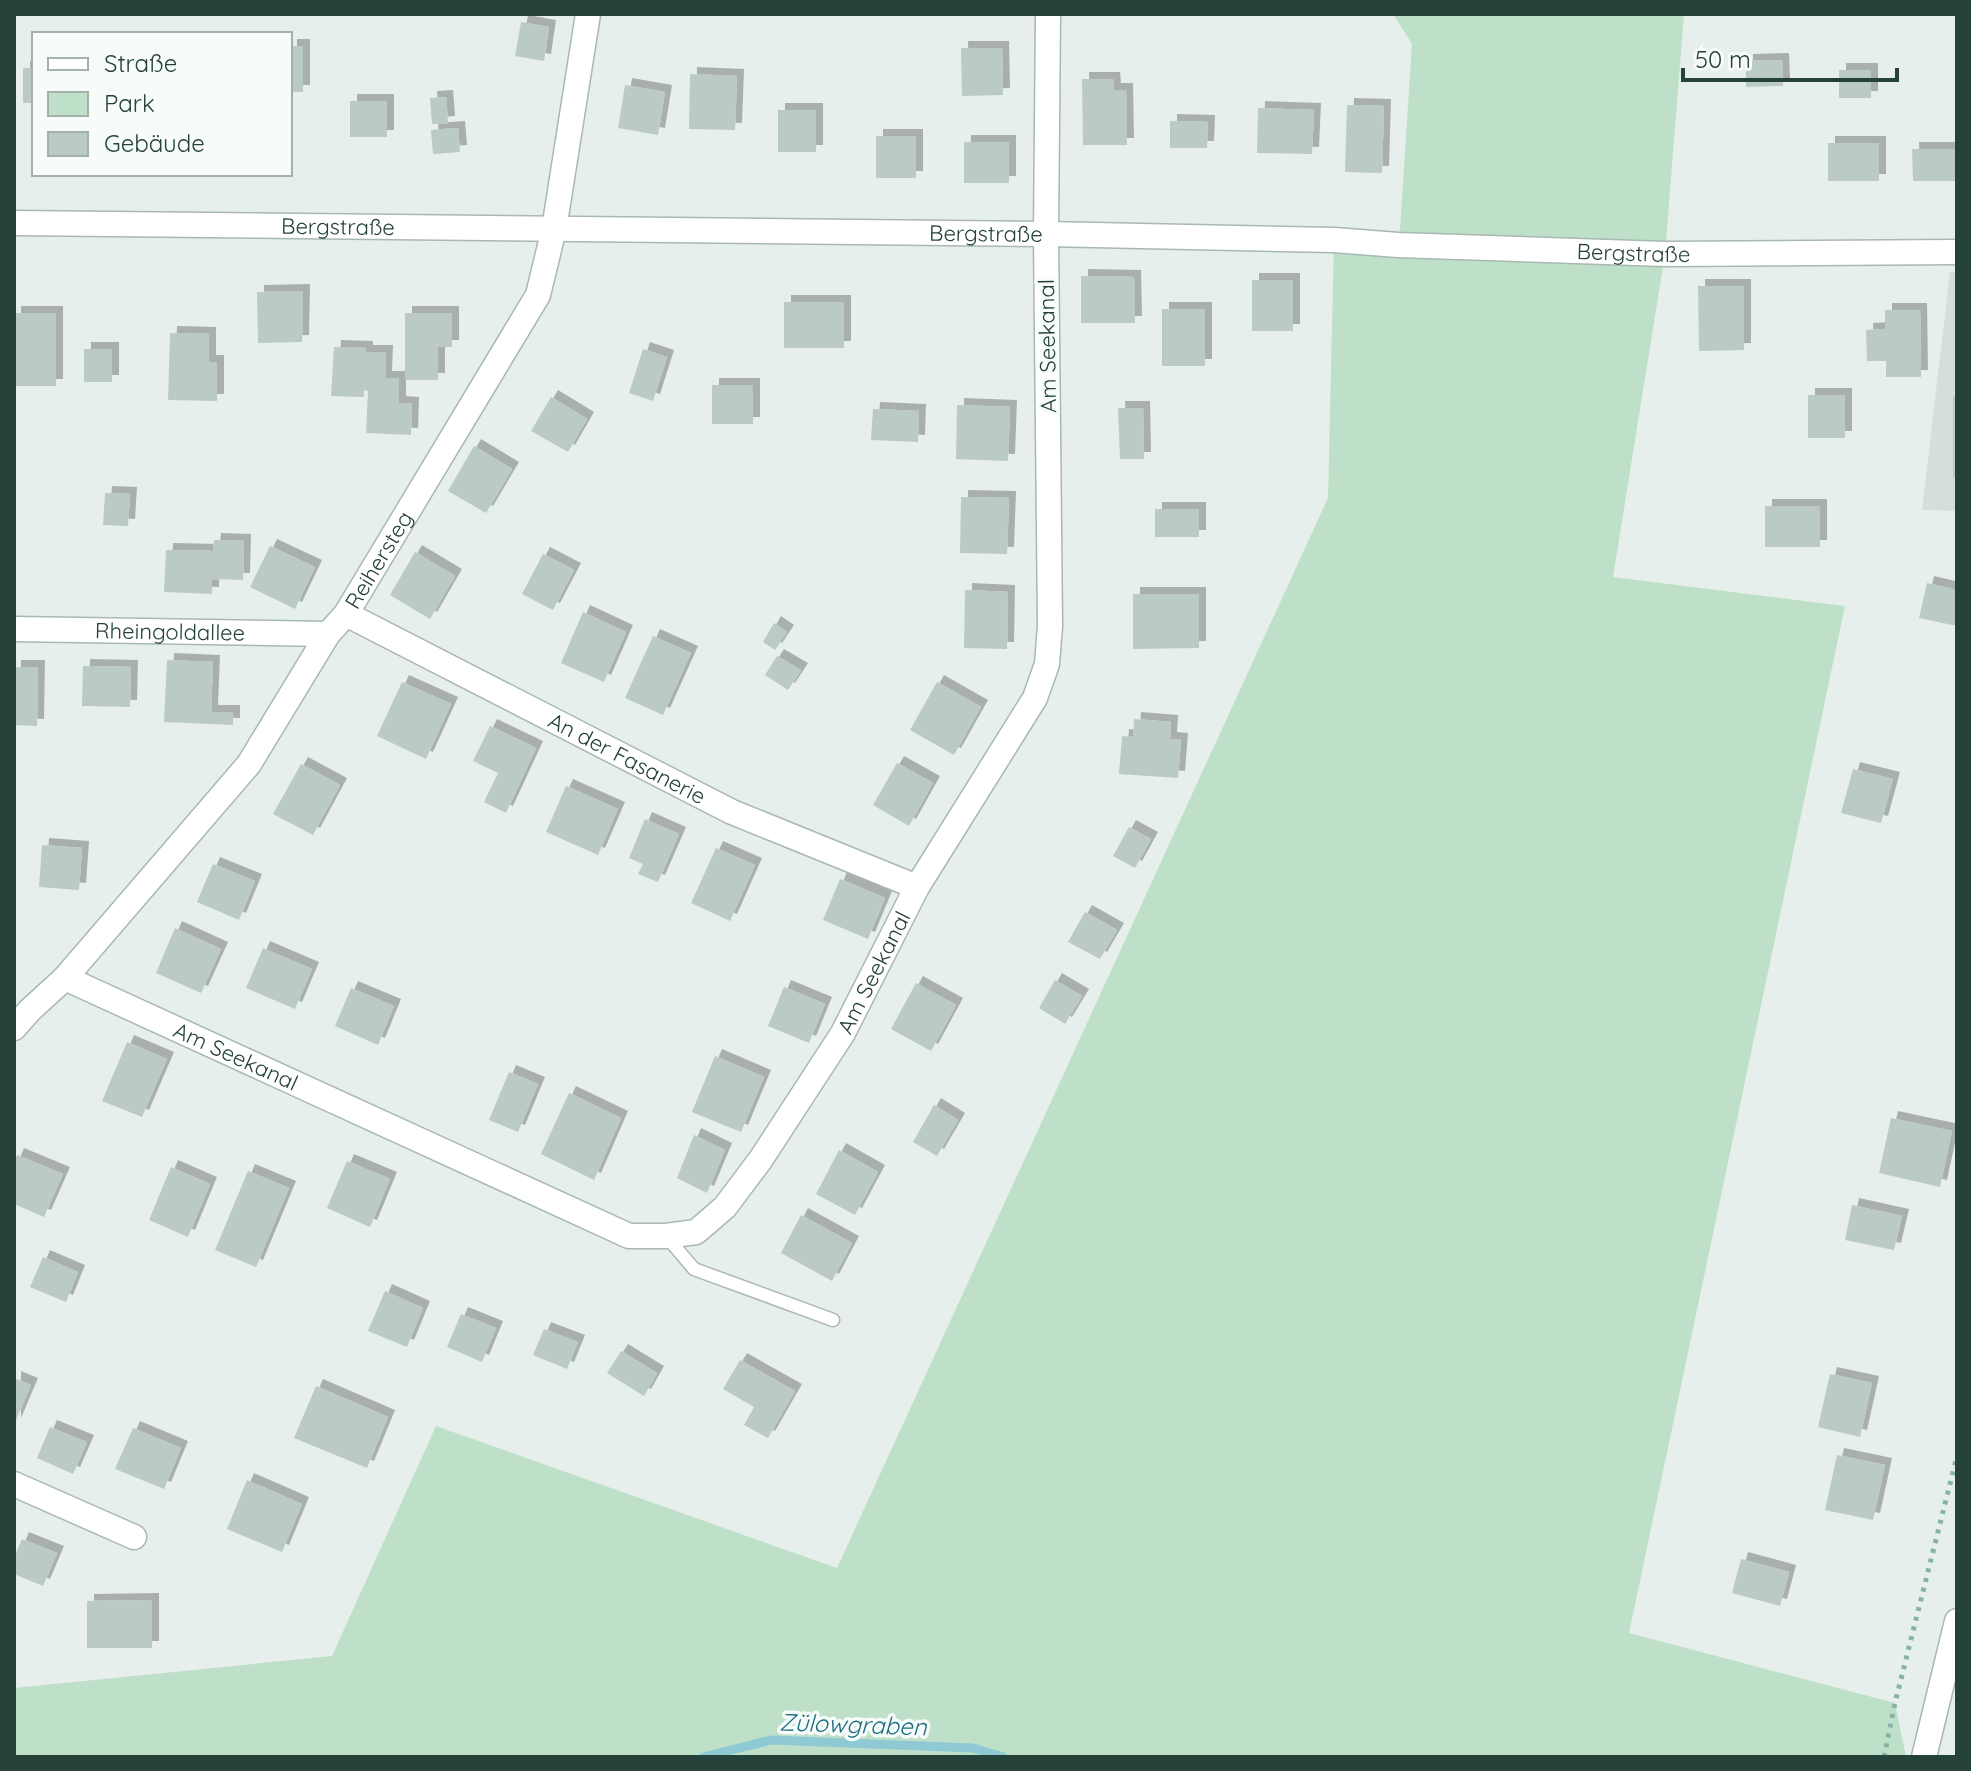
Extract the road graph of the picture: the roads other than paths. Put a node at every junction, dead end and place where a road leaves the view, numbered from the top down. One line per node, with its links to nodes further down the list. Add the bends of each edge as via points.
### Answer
1 (588, 14): 4 (street, Reihersteg)
2 (1048, 14): 5 (street, Am Seekanal)
3 (14, 223): 4 (street, Bergstraße)
4 (554, 229): 5 (street, Bergstraße); 7 (street, Reihersteg, via 538,295)
5 (1046, 234): 6 (street, Bergstraße, via 1665,254); 10 (street, Am Seekanal, via 1047,664 1035,698)
6 (1957, 252)
7 (346, 614): 9 (street, Reihersteg); 10 (street, An der Fasanerie, via 732,812)
8 (14, 629): 9 (street, Rheingoldallee)
9 (328, 634): 11 (street, Reihersteg, via 249,764)
10 (917, 887): 13 (street, Am Seekanal, via 843,1033 761,1159 725,1207 696,1232)
11 (65, 978): 12 (street, Reihersteg); 13 (street, Am Seekanal, via 629,1236)
12 (19, 1016)
13 (666, 1236): 14 (lane, via 694,1269)
14 (833, 1320)
15 (14, 1484): 16 (street)
16 (134, 1537)
17 (1957, 1621): 18 (street)
18 (1948, 1692): 19 (street)
19 (1924, 1757)

